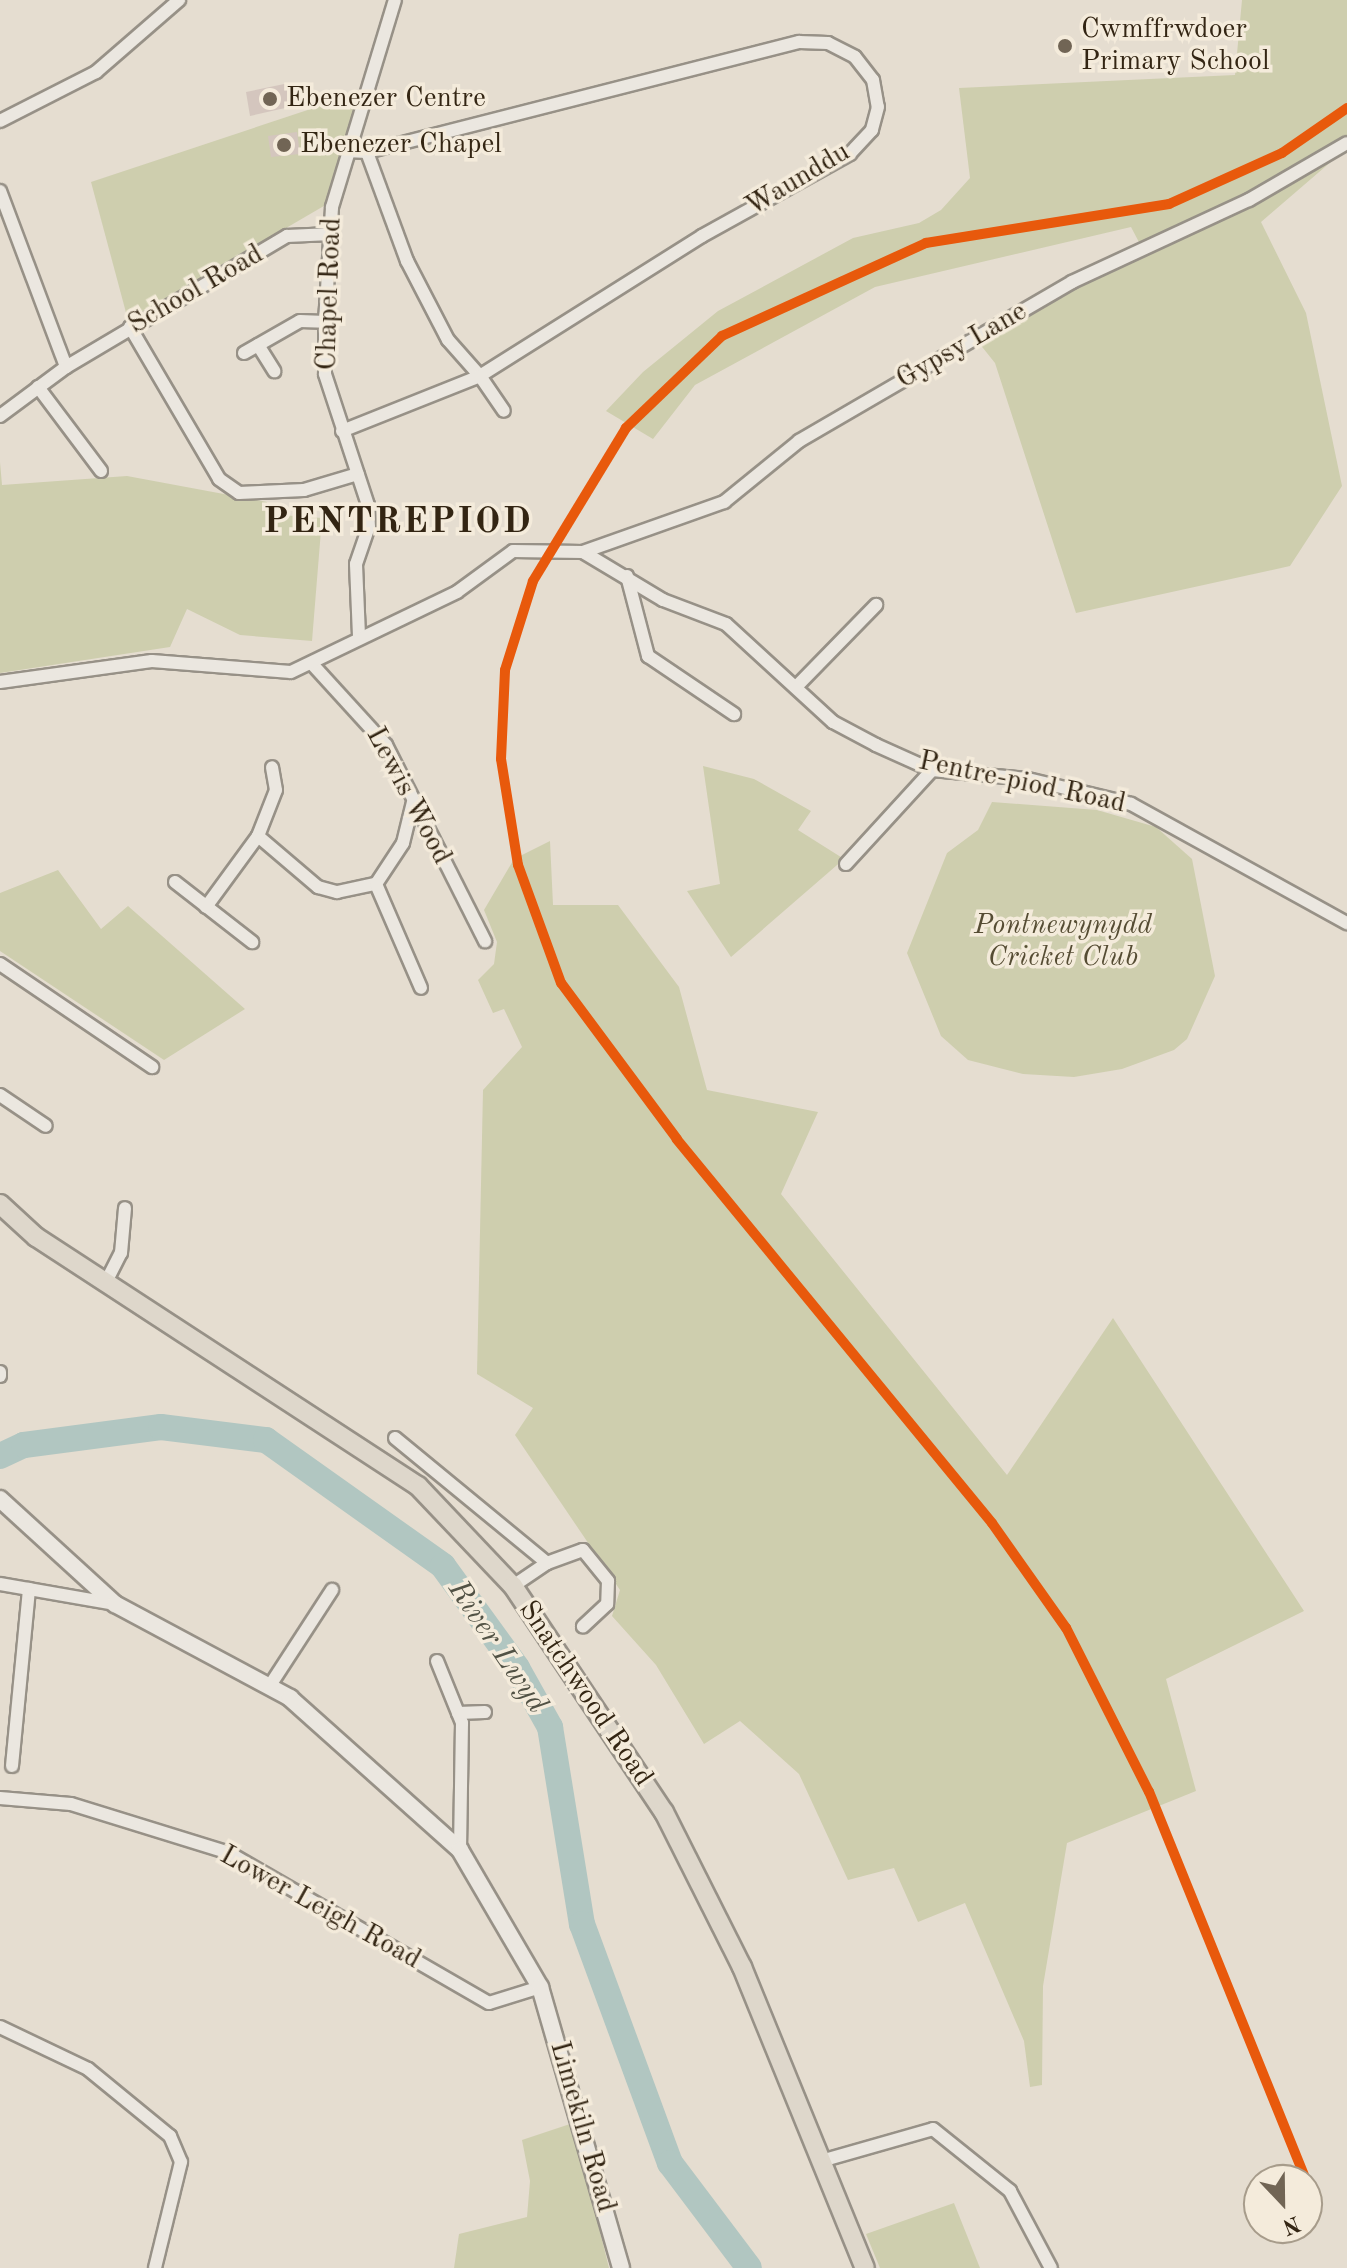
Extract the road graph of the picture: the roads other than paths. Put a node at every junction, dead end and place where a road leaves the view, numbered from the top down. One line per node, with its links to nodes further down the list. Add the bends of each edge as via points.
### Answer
1 (179, 0): 3 (street, via 96,72)
2 (395, 0): 5 (street, Chapel Road)
3 (0, 121)
4 (1347, 143): 22 (street, Gypsy Lane, via 1249,200 1072,282 799,441 724,502)
5 (346, 151): 6 (street, Waunddu); 8 (street, Chapel Road)
6 (367, 152): 15 (street, via 407,261 448,340); 15 (street, Waunddu, via 799,42 828,43 855,57 873,80 878,107 872,130 850,154 702,236)
7 (0, 191): 13 (street)
8 (331, 234): 9 (street, Chapel Road); 10 (street, School Road, via 287,236)
9 (325, 322): 11 (street, via 300,321); 19 (street, Chapel Road, via 325,374)
10 (130, 327): 13 (street, School Road); 21 (street, via 139,332 219,479 239,493 304,490)
11 (258, 345): 12 (street); 14 (street)
12 (244, 353)
13 (66, 367): 16 (street, School Road)
14 (274, 371)
15 (480, 376): 17 (street); 19 (street, Waunddu)
16 (38, 387): 18 (street, School Road); 20 (street)
17 (504, 411)
18 (0, 416)
19 (342, 431): 21 (street, Chapel Road)
20 (101, 471)
21 (358, 474): 25 (street, Chapel Road, via 369,527 356,564)
22 (578, 552): 23 (street, Pentre-piod Road); 25 (street, Pentre-piod Road, via 533,548 491,564 457,592)
23 (627, 576): 28 (street, Pentre-piod Road, via 663,600 726,624); 29 (street, via 648,656)
24 (876, 605): 28 (street)
25 (359, 636): 26 (street, Pentre-piod Road)
26 (313, 665): 27 (street, Pentre-piod Road, via 291,672 152,661); 32 (street, Lewis Wood, via 373,725)
27 (0, 682)
28 (796, 687): 31 (street, Pentre-piod Road, via 833,722)
29 (734, 714)
30 (272, 767): 33 (street, via 276,790)
31 (932, 770): 34 (street); 38 (street, Pentre-piod Road, via 1028,779 1131,804)
32 (413, 802): 36 (street, via 403,843); 39 (street, Lewis Wood)
33 (258, 836): 36 (street, via 318,887 337,892); 37 (street)
34 (846, 864)
35 (175, 882): 37 (street)
36 (376, 884): 42 (street)
37 (206, 907): 40 (street)
38 (1347, 923)
39 (485, 941)
40 (252, 942)
41 (0, 964): 43 (street)
42 (421, 988)
43 (152, 1067)
44 (0, 1095): 45 (street)
45 (46, 1126)
46 (0, 1204): 48 (main road, Snatchwood Road, via 36,1237)
47 (125, 1208): 48 (street, via 121,1253)
48 (106, 1282): 53 (main road, Snatchwood Road, via 418,1486)
49 (395, 1438): 51 (street)
50 (0, 1499): 56 (main road, Limekiln Road)
51 (547, 1563): 53 (street); 57 (street, via 583,1550 608,1581 607,1604)
52 (0, 1584): 54 (street)
53 (513, 1586): 67 (main road, Snatchwood Road, via 664,1812 742,1967)
54 (29, 1589): 56 (street); 62 (street)
55 (332, 1590): 59 (street)
56 (115, 1604): 59 (main road, Limekiln Road)
57 (583, 1626)
58 (437, 1661): 61 (street)
59 (269, 1687): 64 (main road, Limekiln Road, via 395,1786)
60 (485, 1712): 61 (street)
61 (458, 1713): 64 (street)
62 (12, 1766)
63 (0, 1798): 65 (street, Lower Leigh Road, via 71,1804 229,1853 489,2003)
64 (460, 1850): 65 (main road, Limekiln Road)
65 (540, 1987): 69 (main road, Limekiln Road)
66 (0, 2027): 68 (street, via 88,2069 170,2136 181,2162)
67 (821, 2161): 70 (main road, Snatchwood Road); 71 (street, via 933,2129 1010,2191)
68 (155, 2268)
69 (621, 2268)
70 (865, 2268)
71 (1051, 2268)

